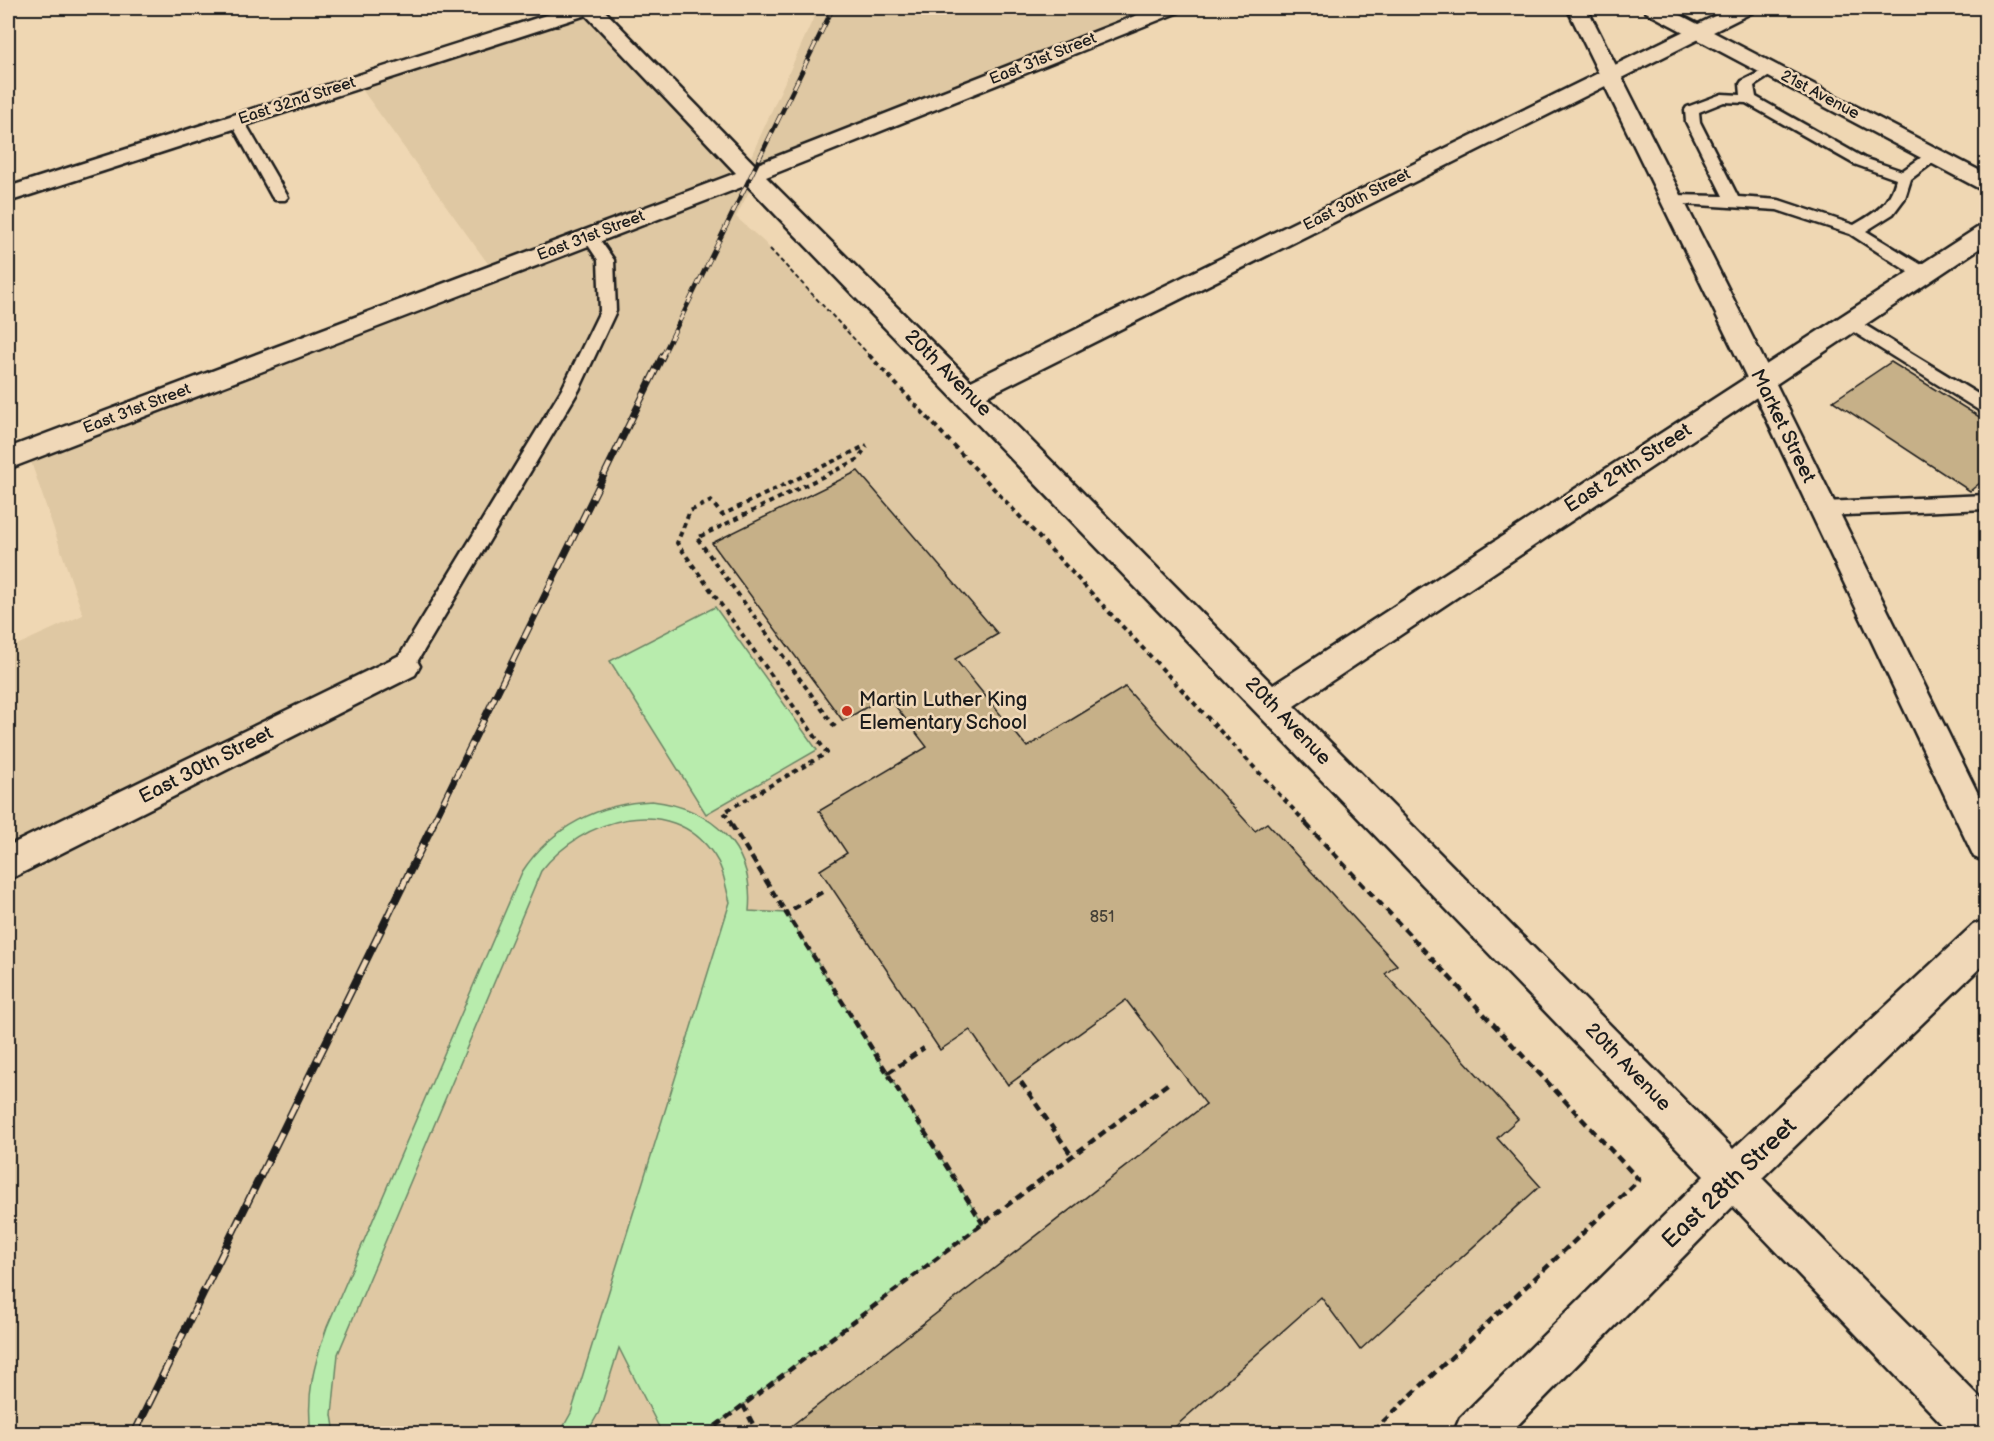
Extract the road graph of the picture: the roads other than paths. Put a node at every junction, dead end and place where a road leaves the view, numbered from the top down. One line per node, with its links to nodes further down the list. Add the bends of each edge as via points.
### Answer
1 (589, 8): 10 (street, East 32nd Street); 12 (street, 20th Avenue)
2 (1172, 8): 12 (street, East 31st Street)
3 (1577, 8): 8 (street, Market Street)
4 (1653, 8): 6 (street, 21st Avenue)
5 (1746, 8): 6 (street, East 30th Street)
6 (1698, 31): 7 (street, 21st Avenue); 8 (street, East 30th Street)
7 (1772, 70): 9 (lane, via 1747,84); 11 (street, 21st Avenue)
8 (1609, 74): 17 (street, Market Street); 25 (street, East 30th Street)
9 (1749, 99): 13 (lane, via 1860,161); 18 (lane, via 1722,98 1692,110 1693,122)
10 (237, 121): 15 (street, East 32nd Street); 16 (lane)
11 (1934, 155): 13 (lane); 14 (street, 21st Avenue)
12 (751, 175): 21 (street, East 31st Street); 25 (street, 20th Avenue)
13 (1904, 177): 19 (lane, via 1900,195 1888,211)
14 (1986, 183)
15 (8, 195)
16 (280, 197)
17 (1672, 200): 18 (lane); 24 (street, Market Street)
18 (1733, 201): 19 (lane, via 1779,205)
19 (1855, 231): 22 (lane)
20 (1986, 233): 22 (street, East 29th Street)
21 (590, 236): 27 (street, East 31st Street); 30 (lane, via 606,260 608,311 570,390)
22 (1924, 274): 23 (street, East 29th Street)
23 (1850, 322): 24 (street, East 29th Street); 26 (lane)
24 (1761, 380): 29 (street, Market Street); 31 (street, East 29th Street)
25 (968, 394): 31 (street, 20th Avenue)
26 (1986, 406)
27 (8, 459)
28 (1986, 502): 29 (lane)
29 (1823, 508): 32 (street, Market Street)
30 (404, 666): 33 (street, East 30th Street)
31 (1271, 704): 35 (street, 20th Avenue)
32 (1986, 846)
33 (8, 864)
34 (1986, 938): 35 (street, East 28th Street)
35 (1734, 1176): 36 (street, East 28th Street); 37 (street, 20th Avenue)
36 (1476, 1434)
37 (1984, 1434)

